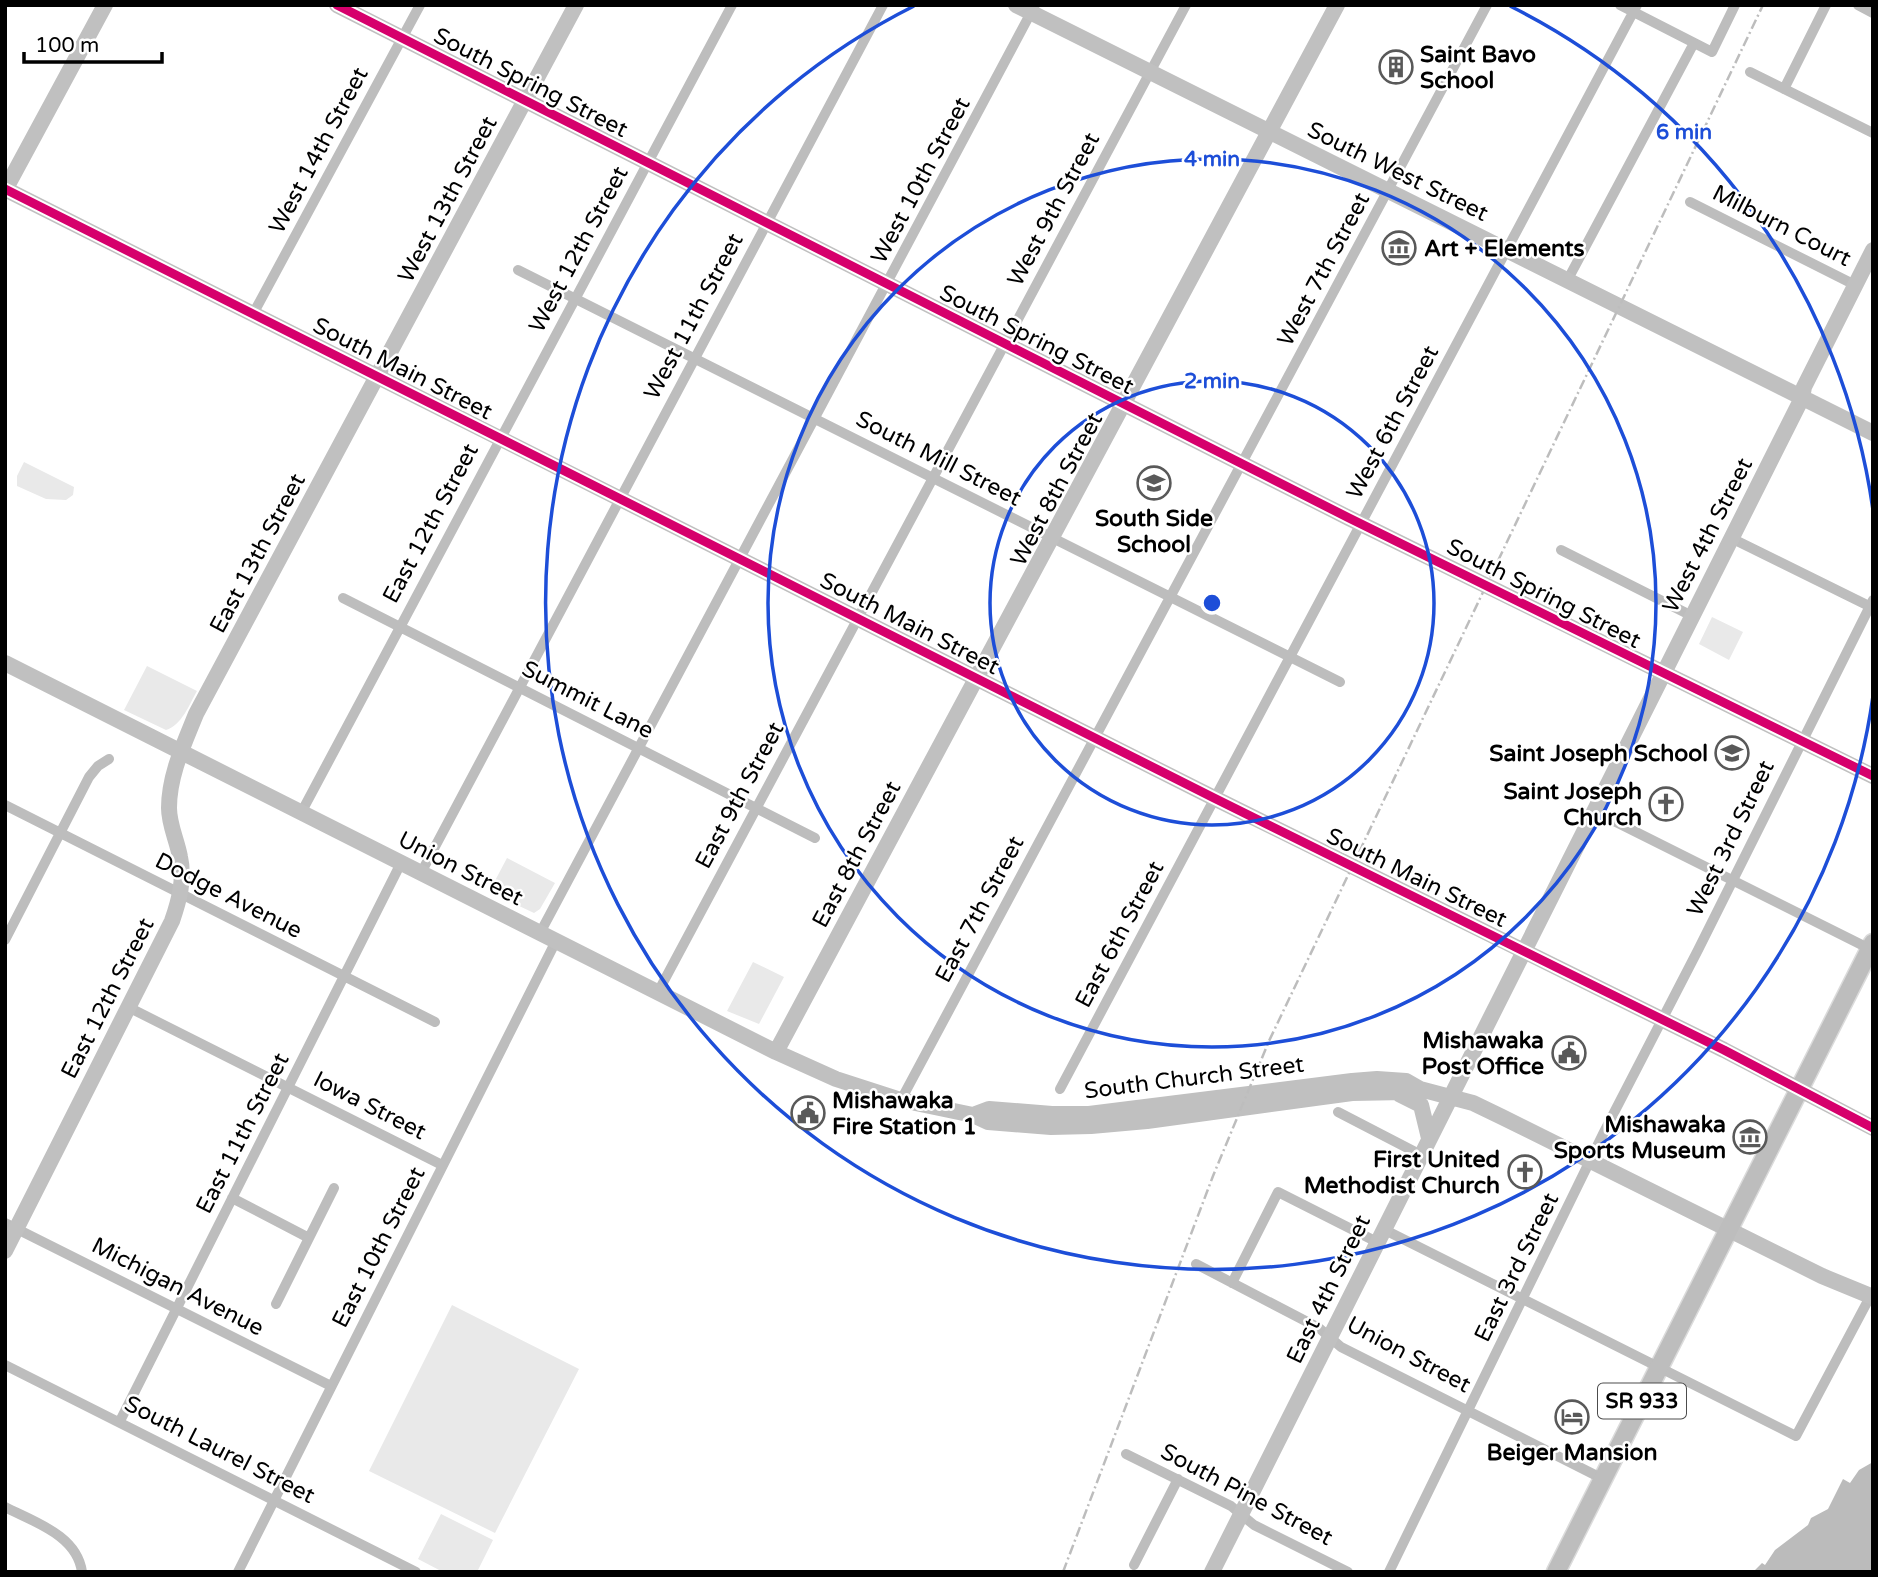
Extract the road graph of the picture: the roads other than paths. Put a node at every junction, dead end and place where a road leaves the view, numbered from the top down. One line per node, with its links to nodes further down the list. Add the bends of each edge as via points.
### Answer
1 (105, 5): 27 (street)
2 (337, 5): 18 (street, South Spring Street)
3 (420, 5): 18 (street, West 14th Street)
4 (576, 5): 23 (street, West 13th Street)
5 (732, 5): 26 (street, West 12th Street)
6 (883, 5): 30 (street, West 11th Street)
7 (1016, 5): 15 (street, South West Street)
8 (1186, 5): 21 (street, West 9th Street)
9 (1337, 5): 24 (street, West 8th Street)
10 (1488, 5): 28 (street, West 7th Street)
11 (1619, 5): 16 (street)
12 (1735, 5): 19 (street, via 1713,52)
13 (1826, 5): 22 (street)
14 (1858, 5): 17 (street)
15 (1033, 9): 21 (street, South West Street); 35 (street, West 10th Street)
16 (1635, 9): 19 (street); 32 (street, West 6th Street)
17 (1873, 13)
18 (402, 38): 23 (street, South Spring Street); 38 (street, West 14th Street)
19 (1694, 43): 34 (street)
20 (1750, 72): 22 (street)
21 (1150, 73): 24 (street, South West Street); 39 (street, West 9th Street)
22 (1784, 89): 25 (street)
23 (525, 100): 26 (street, South Spring Street); 41 (street, West 13th Street)
24 (1270, 133): 28 (street, South West Street); 43 (street, West 8th Street)
25 (1873, 133)
26 (648, 163): 30 (street, South Spring Street); 37 (street, West 12th Street)
27 (5, 189): 38 (street, South Main Street)
28 (1388, 192): 32 (street, South West Street); 47 (street, West 7th Street)
29 (1690, 202): 36 (street, Milburn Court)
30 (767, 223): 35 (street, South Spring Street); 40 (street, West 11th Street)
31 (1873, 250): 36 (street, West 4th Street)
32 (1507, 251): 34 (street, South West Street); 50 (street, West 6th Street)
33 (518, 270): 37 (street, South Mill Street)
34 (1567, 281): 42 (street, South West Street)
35 (886, 284): 39 (street, South Spring Street); 44 (street, West 10th Street)
36 (1855, 285): 42 (street, West 4th Street)
37 (576, 299): 40 (street, South Mill Street); 46 (street, West 12th Street)
38 (253, 314): 41 (street, South Main Street)
39 (1004, 344): 43 (street, South Spring Street); 48 (street, West 9th Street)
40 (695, 358): 44 (street, South Mill Street); 49 (street, West 11th Street)
41 (377, 377): 46 (street, South Main Street); 70 (street, East 13th Street, via 206,694)
42 (1802, 398): 45 (street, South West Street); 51 (street, West 4th Street)
43 (1123, 403): 47 (street, South Spring Street); 52 (street, West 8th Street)
44 (814, 418): 48 (street, South Mill Street); 54 (street, West 10th Street)
45 (1873, 433)
46 (500, 439): 49 (street, South Main Street); 60 (street, East 12th Street)
47 (1242, 463): 50 (street, South Spring Street); 55 (street, West 7th Street)
48 (933, 478): 52 (street, South Mill Street); 59 (street, West 9th Street)
49 (620, 499): 54 (street, South Main Street); 66 (street)
50 (1360, 523): 61 (street, West 6th Street); 63 (street, South Spring Street)
51 (1731, 538): 57 (street); 58 (street, West 4th Street)
52 (1051, 539): 55 (street, South Mill Street); 64 (street, West 8th Street)
53 (1560, 550): 58 (street)
54 (739, 558): 59 (street, South Main Street); 69 (street)
55 (1169, 596): 61 (street, South Mill Street); 67 (street, West 7th Street)
56 (343, 598): 60 (street, Summit Lane)
57 (1872, 605): 68 (street, West 3rd Street)
58 (1692, 616): 63 (street, West 4th Street)
59 (859, 618): 64 (street, South Main Street); 75 (street, East 9th Street)
60 (400, 628): 66 (street, Summit Lane); 77 (street, East 12th Street)
61 (1290, 657): 65 (street, South Mill Street); 73 (street, West 6th Street)
62 (5, 663): 70 (street, Union Street)
63 (1663, 674): 68 (street, South Spring Street); 76 (street, West 4th Street)
64 (977, 678): 67 (street, South Main Street); 94 (street, East 8th Street)
65 (1340, 682)
66 (519, 688): 69 (street, Summit Lane); 81 (street)
67 (1095, 737): 73 (street, South Main Street); 101 (street, East 7th Street)
68 (1803, 741): 72 (street, South Spring Street); 82 (street, West 3rd Street)
69 (639, 748): 75 (street, Summit Lane); 84 (street)
70 (180, 752): 77 (street, Union Street); 83 (street, East 12th Street, via 169,807 180,857)
71 (109, 759): 78 (street, via 89,777)
72 (1873, 776)
73 (1214, 797): 88 (street, South Main Street); 96 (street, East 6th Street)
74 (5, 805): 78 (street, Dodge Avenue)
75 (756, 808): 79 (street, Summit Lane); 90 (street, East 9th Street)
76 (1594, 811): 82 (street); 88 (street, West 4th Street)
77 (302, 813): 80 (street, Union Street)
78 (60, 833): 83 (street, Dodge Avenue); 85 (street)
79 (815, 838)
80 (401, 863): 81 (street, Union Street); 89 (street, East 11th Street)
81 (421, 873): 84 (street, Union Street)
82 (1733, 881): 87 (street); 92 (street, West 3rd Street)
83 (180, 893): 89 (street, Dodge Avenue); 91 (street, East 12th Street, via 172,921)
84 (540, 933): 86 (street, Union Street)
85 (5, 940)
86 (556, 941): 90 (street, Union Street); 108 (street, East 10th Street)
87 (1871, 946): 98 (main road, SR 933)
88 (1524, 952): 92 (street, South Main Street); 100 (street, East 4th Street)
89 (344, 976): 93 (street, Dodge Avenue); 95 (street, East 11th Street)
90 (658, 992): 94 (street, Union Street)
91 (128, 1007): 95 (street, Iowa Street); 111 (street, East 12th Street)
92 (1662, 1019): 98 (street, South Main Street); 107 (street, East 3rd Street)
93 (435, 1021)
94 (776, 1052): 101 (street, Union Street, via 836,1079)
95 (289, 1087): 108 (street, Iowa Street); 110 (street, East 11th Street)
96 (1060, 1089)
97 (1420, 1089): 99 (street, South Church Street); 100 (street, South Church Street); 103 (street, South Church Street, via 1406,1081 1377,1079 1114,1111 1052,1114 989,1109)
98 (1798, 1089): 104 (street, South Main Street); 112 (main road, SR 933)
99 (1394, 1091): 103 (street, South Church Street, via 1091,1126 988,1122); 105 (street, via 1421,1105)
100 (1450, 1096): 105 (street, East 4th Street); 107 (street, South Church Street)
101 (901, 1100): 103 (street, South Church Street)
102 (1338, 1112): 106 (street)
103 (973, 1115)
104 (1873, 1128)
105 (1429, 1138): 106 (street, East 4th Street)
106 (1421, 1155): 113 (street, East 4th Street)
107 (1591, 1163): 112 (street, South Church Street); 119 (street, East 3rd Street)
108 (442, 1165): 125 (street, East 10th Street)
109 (334, 1188): 114 (street)
110 (232, 1198): 114 (street); 121 (street, East 11th Street)
111 (11, 1226): 115 (street, East 12th Street); 121 (street, Michigan Avenue)
112 (1728, 1230): 118 (street, South Church Street, via 1842,1285); 124 (main road, SR 933)
113 (1380, 1236): 117 (street, via 1278,1192); 119 (street); 122 (street, East 4th Street)
114 (309, 1238): 120 (street)
115 (5, 1251)
116 (1196, 1265): 117 (street, Union Street)
117 (1232, 1283): 122 (street, Union Street)
118 (1872, 1294): 124 (street, via 1796,1436)
119 (1522, 1299): 124 (street); 126 (street, East 3rd Street)
120 (276, 1304)
121 (177, 1309): 125 (street, Michigan Avenue); 127 (street, East 11th Street)
122 (1330, 1338): 126 (street, Union Street); 133 (street, East 4th Street)
123 (5, 1364): 127 (street, South Laurel Street)
124 (1659, 1367): 130 (main road, SR 933)
125 (331, 1386): 131 (street, East 10th Street)
126 (1469, 1411): 130 (street, Union Street); 141 (street, East 3rd Street)
127 (120, 1421): 131 (street, South Laurel Street)
128 (1126, 1454): 129 (street, South Pine Street)
129 (1178, 1479): 133 (street, South Pine Street); 134 (street)
130 (1603, 1479): 142 (main road, SR 933)
131 (274, 1499): 135 (street, South Laurel Street); 137 (street, East 10th Street)
132 (7, 1512): 136 (street, via 66,1540)
133 (1241, 1514): 139 (street, East 4th Street); 140 (street, South Pine Street, via 1254,1525)
134 (1135, 1565)
135 (395, 1567): 138 (street, South Laurel Street)
136 (82, 1568)
137 (238, 1572)
138 (416, 1572)
139 (1212, 1572)
140 (1349, 1572)
141 (1389, 1572)
142 (1556, 1572)

